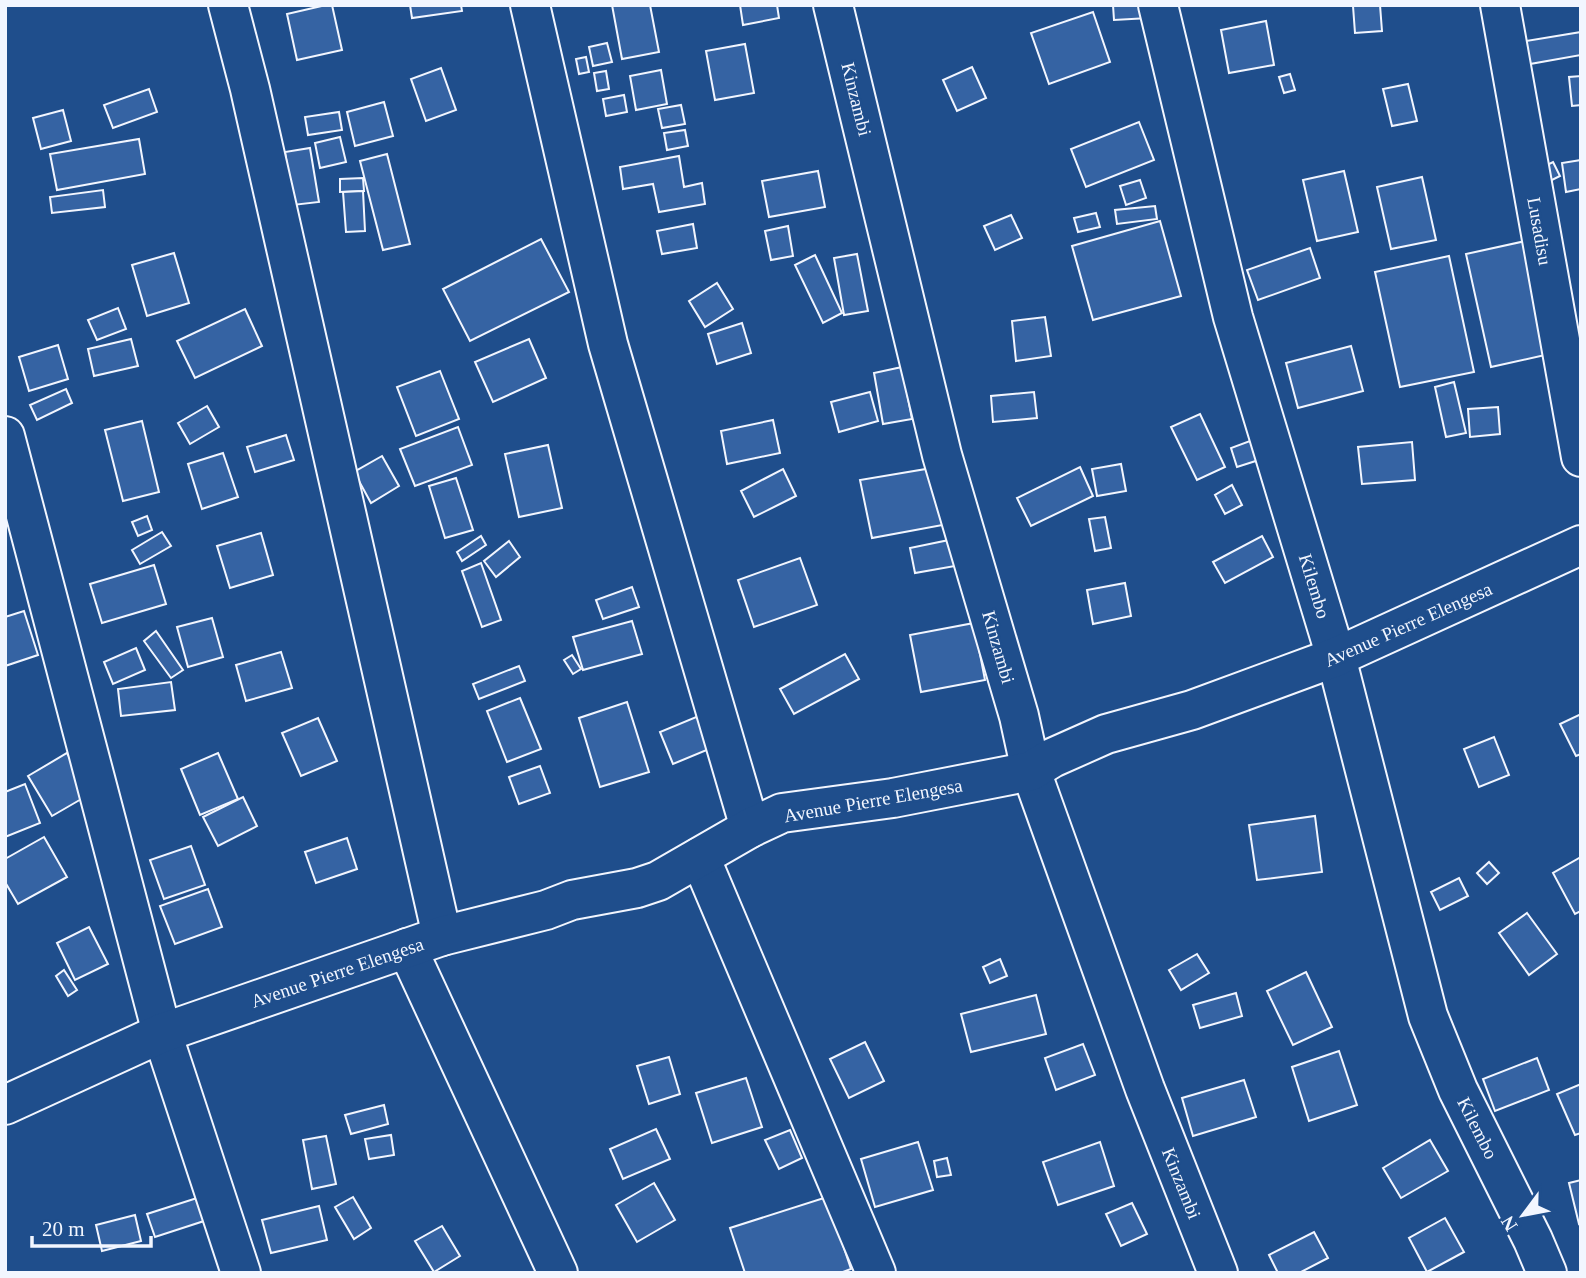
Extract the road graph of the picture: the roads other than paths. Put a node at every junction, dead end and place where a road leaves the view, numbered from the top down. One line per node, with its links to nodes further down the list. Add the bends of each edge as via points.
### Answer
1 (228, 5): 13 (street, via 250,89)
2 (530, 5): 11 (street, via 607,344)
3 (833, 5): 10 (street, Kinzambi, via 942,455)
4 (1158, 5): 9 (street, Kilembo, via 1233,317)
5 (1500, 5): 7 (street, Lusadisu)
6 (5, 436): 14 (street)
7 (1581, 457)
8 (1581, 545): 9 (street, Avenue Pierre Elengesa)
9 (1336, 657): 10 (street, Avenue Pierre Elengesa, via 1192,710 1106,734); 20 (street, Kilembo, via 1428,1016 1458,1090)
10 (1031, 771): 11 (street, Avenue Pierre Elengesa, via 893,798 790,811); 19 (street, Kinzambi, via 1145,1089)
11 (750, 828): 12 (street, Avenue Pierre Elengesa)
12 (700, 857): 13 (street, Avenue Pierre Elengesa, via 637,888 572,900); 18 (street)
13 (424, 942): 14 (street, Avenue Pierre Elengesa); 17 (street)
14 (162, 1033): 15 (street, Avenue Pierre Elengesa); 16 (street)
15 (5, 1105)
16 (241, 1273)
17 (558, 1273)
18 (876, 1273)
19 (1218, 1273)
20 (1547, 1273)

